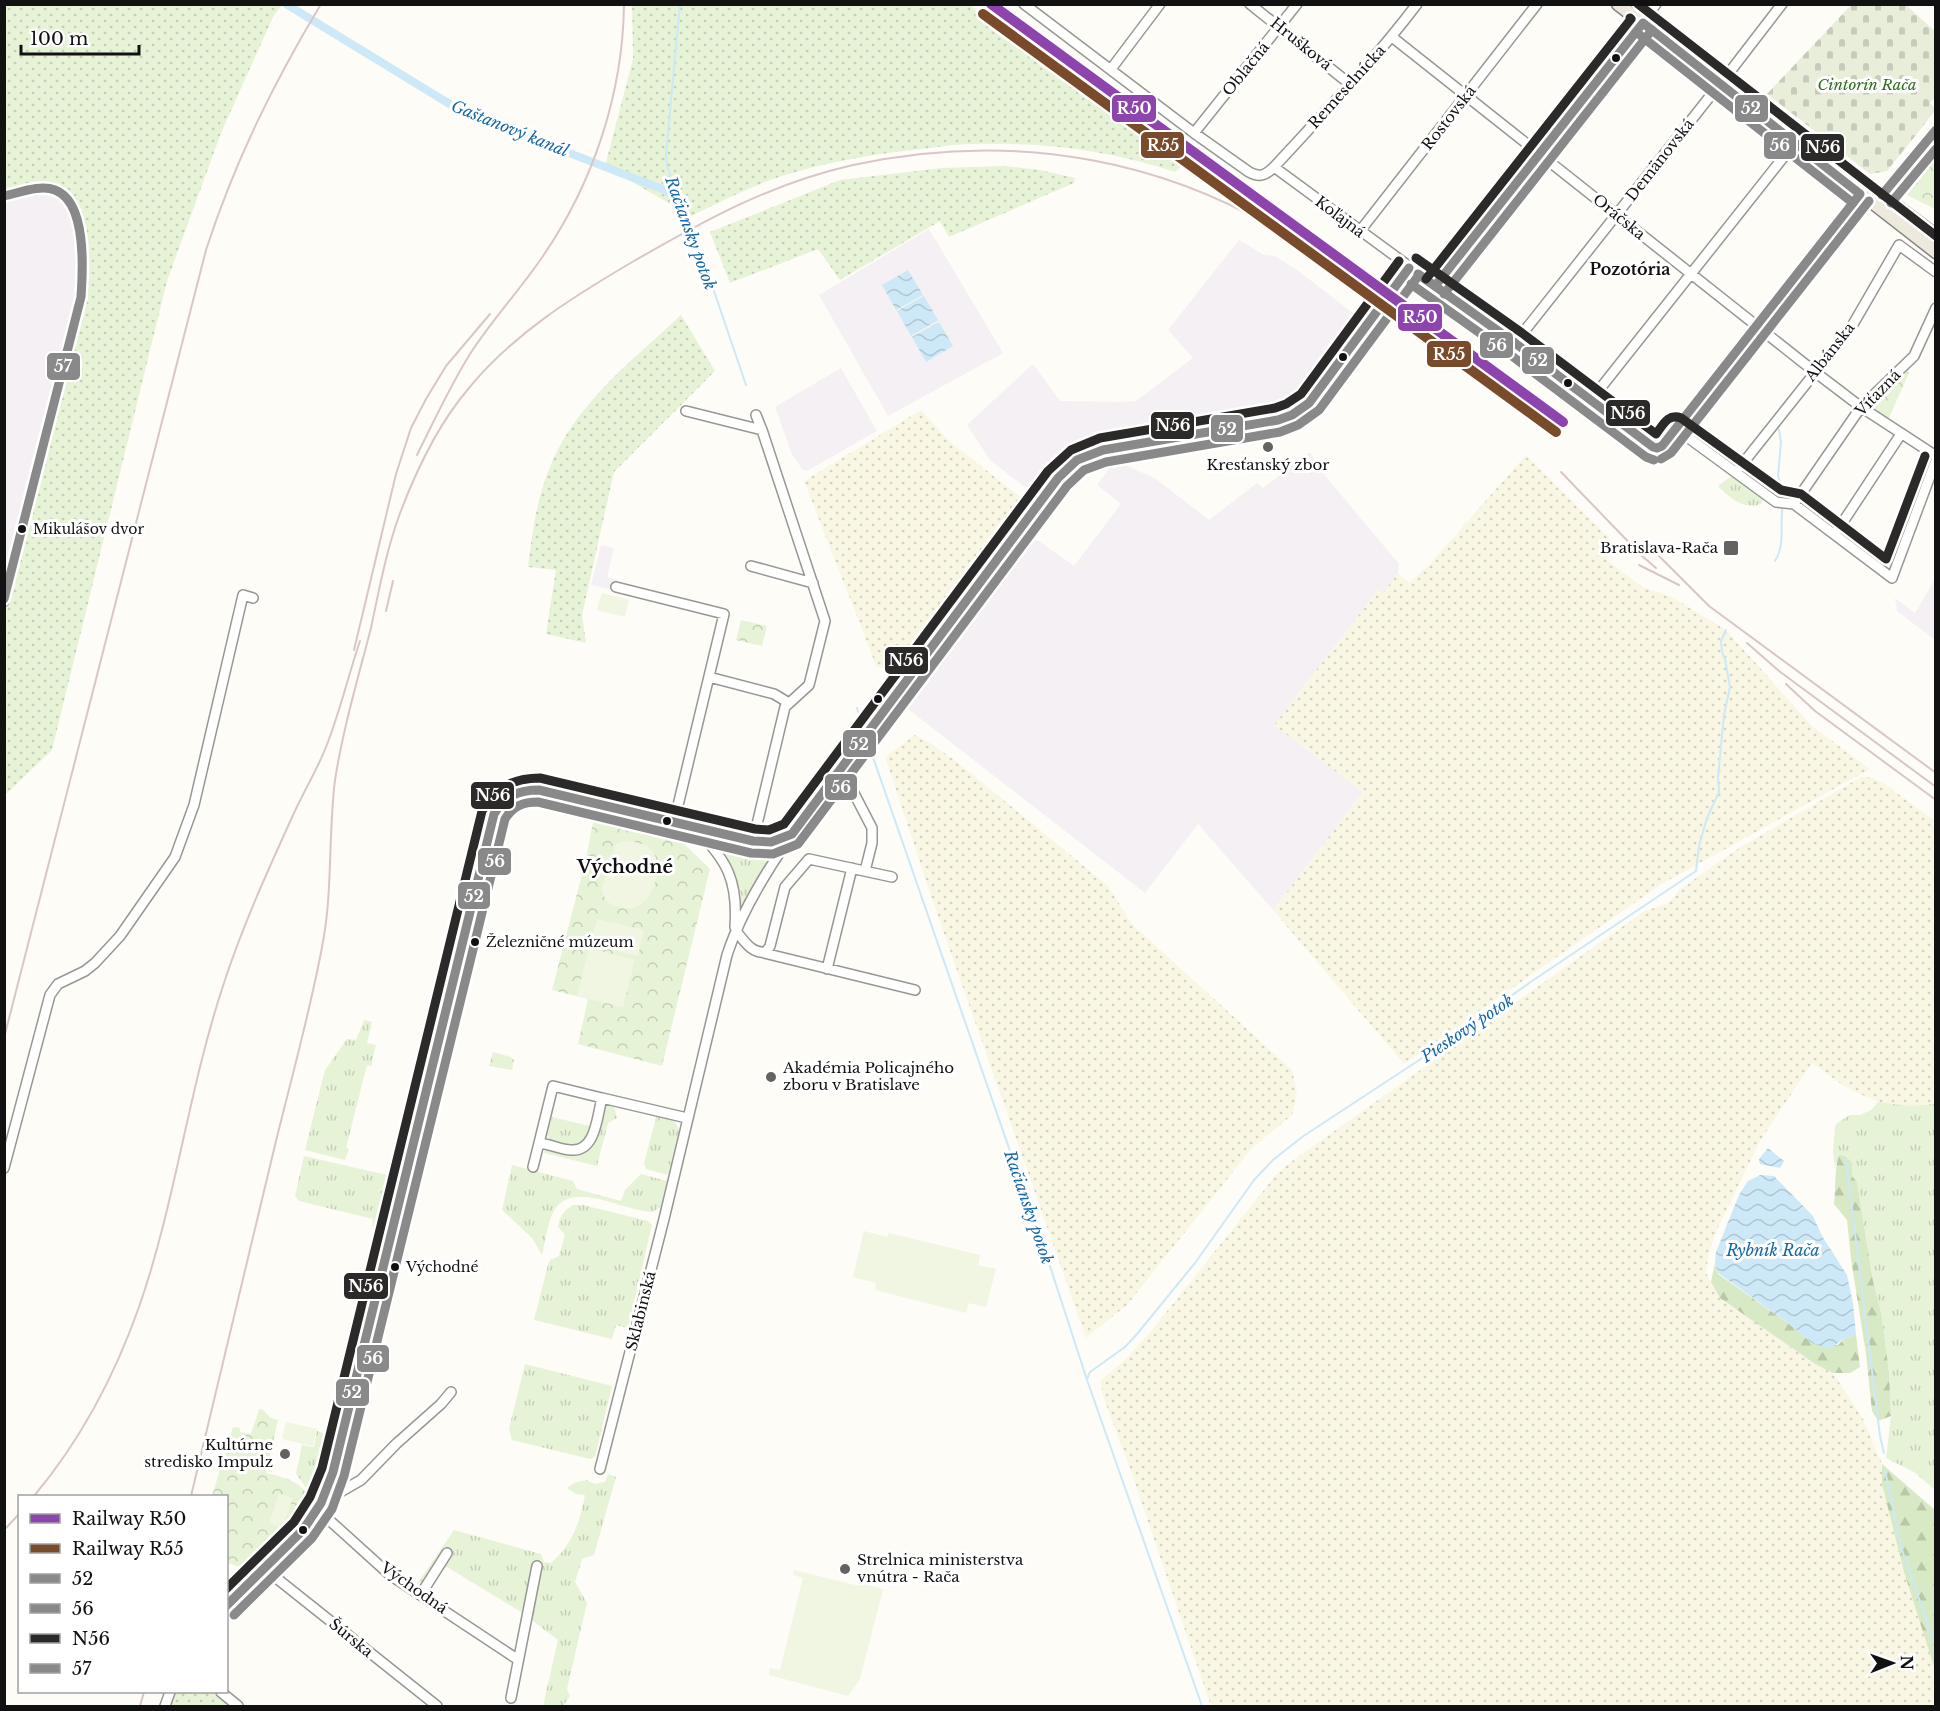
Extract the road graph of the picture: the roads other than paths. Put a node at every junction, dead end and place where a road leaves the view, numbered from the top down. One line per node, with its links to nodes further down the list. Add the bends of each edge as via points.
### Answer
1 (1024, 4): 11 (street)
2 (1160, 4): 15 (street)
3 (1250, 4): 13 (street, Hrušková)
4 (1297, 4): 13 (street, Oblačná)
5 (1417, 4): 14 (street, Remeselnícka)
6 (1538, 4): 19 (street, Rostovská)
7 (1618, 4): 12 (main road)
8 (1632, 4): 12 (main road)
9 (1656, 4): 12 (street)
10 (1782, 4): 16 (street)
11 (1038, 8): 15 (street)
12 (1645, 20): 22 (street); 25 (main road); 26 (main road)
13 (1279, 27): 17 (street, Hrušková); 21 (street, Oblačná)
14 (1392, 38): 17 (street, Remeselnícka); 19 (street, Oráčska)
15 (1111, 69): 21 (street)
16 (1732, 69)
17 (1351, 85): 24 (street, Remeselnícka)
18 (1715, 90): 29 (street, Demänovská)
19 (1466, 96): 22 (street, Oráčska); 30 (street, Rostovská)
20 (1935, 129): 26 (street)
21 (1194, 133): 24 (street, via 1253,174 1264,175)
22 (1541, 154): 29 (street, Oráčska); 36 (street)
23 (1786, 154): 35 (street)
24 (1274, 167): 30 (street, Koľajná)
25 (1860, 194): 26 (main road); 28 (main road); 38 (street)
26 (1882, 195): 28 (main road); 31 (main road)
27 (4, 196): 56 (street, via 45,189 66,196 80,233 83,261 81,297)
28 (1886, 213): 32 (main road)
29 (1616, 215): 35 (street, Oráčska); 39 (street, Demänovská)
30 (1360, 231): 33 (street, Koľajná)
31 (1935, 236)
32 (1935, 252)
33 (1409, 268): 36 (street, Koľajná); 59 (street, Sklabinská, via 1309,403 1292,415 1103,450 1073,463 1018,530)
34 (1935, 272): 40 (street, Albánska, via 1899,245 1852,326)
35 (1691, 274): 38 (street, Oráčska); 41 (street)
36 (1435, 286): 39 (street, Koľajná)
37 (1935, 308): 42 (street, Víťazná, via 1914,356)
38 (1756, 325): 40 (street, Oráčska); 45 (street)
39 (1515, 343): 41 (street, Koľajná)
40 (1815, 372): 42 (street, Oráčska); 49 (street, Albánska)
41 (1591, 400): 45 (street, Koľajná, via 1653,447 1662,446)
42 (1860, 407): 47 (street, Oráčska); 50 (street, Víťazná)
43 (686, 411): 46 (street)
44 (756, 416): 46 (street)
45 (1675, 428): 49 (street)
46 (762, 430): 53 (street)
47 (1901, 434): 48 (street, Oráčska); 51 (street)
48 (1935, 458): 51 (street, via 1892,578)
49 (1736, 472): 50 (street, via 1776,502)
50 (1794, 504): 51 (street)
51 (1834, 534)
52 (751, 566): 53 (street)
53 (813, 582): 58 (street, via 825,621 808,685)
54 (616, 587): 57 (street, via 724,614)
55 (253, 598): 75 (street, via 243,595 194,805 178,849 120,936 95,963 58,984 50,995)
56 (4, 601)
57 (709, 677): 58 (street, via 774,694); 60 (street)
58 (789, 703): 63 (street)
59 (839, 772): 62 (street, Sklabinská); 65 (street, via 872,828)
60 (674, 822): 61 (street); 78 (street, via 549,791 528,790 502,801 494,814 333,1472)
61 (693, 827): 63 (street); 67 (street, via 719,854 730,875 736,904)
62 (792, 834): 63 (street, via 771,842); 67 (street, Sklabinská, via 764,874)
63 (753, 841)
64 (852, 868): 65 (street); 68 (street, via 807,860 785,887 770,946); 69 (street)
65 (865, 871): 66 (street)
66 (892, 878)
67 (735, 932): 68 (street, via 752,949); 72 (street, Sklabinská)
68 (764, 953): 69 (street)
69 (827, 969): 70 (street)
70 (915, 990)
71 (602, 1098): 72 (street); 73 (street, via 590,1141 581,1149); 73 (street, via 553,1086)
72 (687, 1118): 77 (street, Sklabinská)
73 (539, 1143): 74 (street)
74 (533, 1167)
75 (4, 1168)
76 (451, 1392): 78 (street, via 361,1480)
77 (600, 1469)
78 (319, 1506): 81 (street, via 303,1530); 82 (street, Východná, via 390,1575)
79 (447, 1553): 82 (street)
80 (537, 1566): 84 (street)
81 (265, 1569): 83 (street); 88 (street, Šúrska)
82 (421, 1594): 84 (street, Východná)
83 (228, 1604)
84 (517, 1659): 86 (street)
85 (222, 1693): 87 (street)
86 (511, 1698)
87 (238, 1707)
88 (436, 1707)

